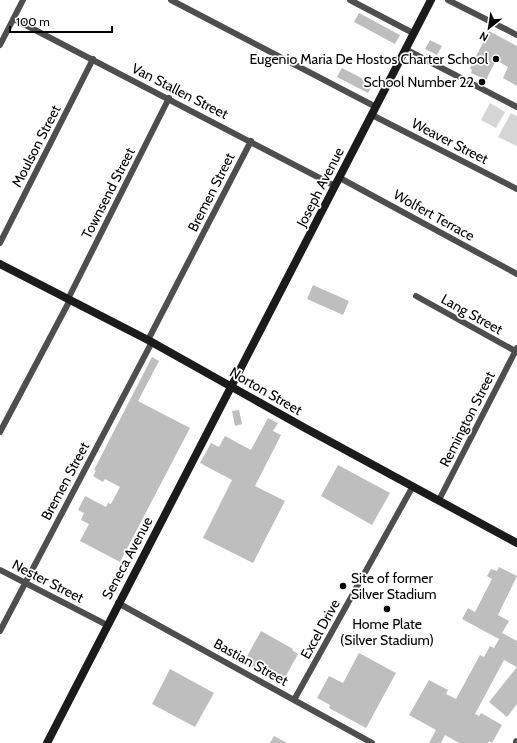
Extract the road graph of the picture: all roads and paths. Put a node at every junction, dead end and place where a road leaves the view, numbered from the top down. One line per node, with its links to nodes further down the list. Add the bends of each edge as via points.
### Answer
1 (24, 0): 6 (street)
2 (171, 0): 14 (street, Weaver Street)
3 (350, 0): 7 (street)
4 (430, 0): 7 (main road, Joseph Avenue)
5 (448, 0): 8 (street)
6 (14, 19): 9 (street); 11 (street, Van Stallen Street)
7 (413, 33): 10 (main road, Joseph Avenue)
8 (517, 35)
9 (0, 46)
10 (405, 49): 13 (street); 14 (main road, Joseph Avenue)
11 (93, 60): 12 (street, Van Stallen Street); 19 (street, Moulson Street)
12 (169, 98): 15 (street, Van Stallen Street); 23 (street, Townsend Street)
13 (517, 107)
14 (374, 111): 16 (main road, Joseph Avenue); 18 (street, Weaver Street)
15 (251, 141): 17 (street, Van Stallen Street); 24 (street, Bremen Street)
16 (340, 178): 17 (main road, Joseph Avenue); 21 (street, Wolfert Terrace)
17 (335, 186): 26 (main road, Joseph Avenue)
18 (517, 189)
19 (0, 243)
20 (0, 264): 23 (main road, Norton Street)
21 (517, 274)
22 (416, 296): 25 (street, Lang Street)
23 (69, 299): 24 (main road, Norton Street); 27 (street, Townsend Street)
24 (150, 341): 26 (main road, Norton Street); 32 (street, Bremen Street)
25 (516, 350): 29 (street, Remington Street)
26 (232, 386): 28 (main road, Norton Street); 33 (main road, Seneca Avenue)
27 (0, 432)
28 (413, 486): 29 (main road, Norton Street); 36 (street, Excel Drive)
29 (439, 500): 30 (main road, Norton Street)
30 (517, 543)
31 (0, 570): 32 (street, Nester Street)
32 (25, 583): 34 (street, Nester Street); 35 (street, Bremen Street)
33 (118, 603): 34 (main road, Seneca Avenue); 36 (street, Bastian Street)
34 (107, 625): 37 (main road, Seneca Avenue)
35 (0, 631)
36 (294, 700): 38 (street, Bastian Street)
37 (47, 743)
38 (372, 743)

